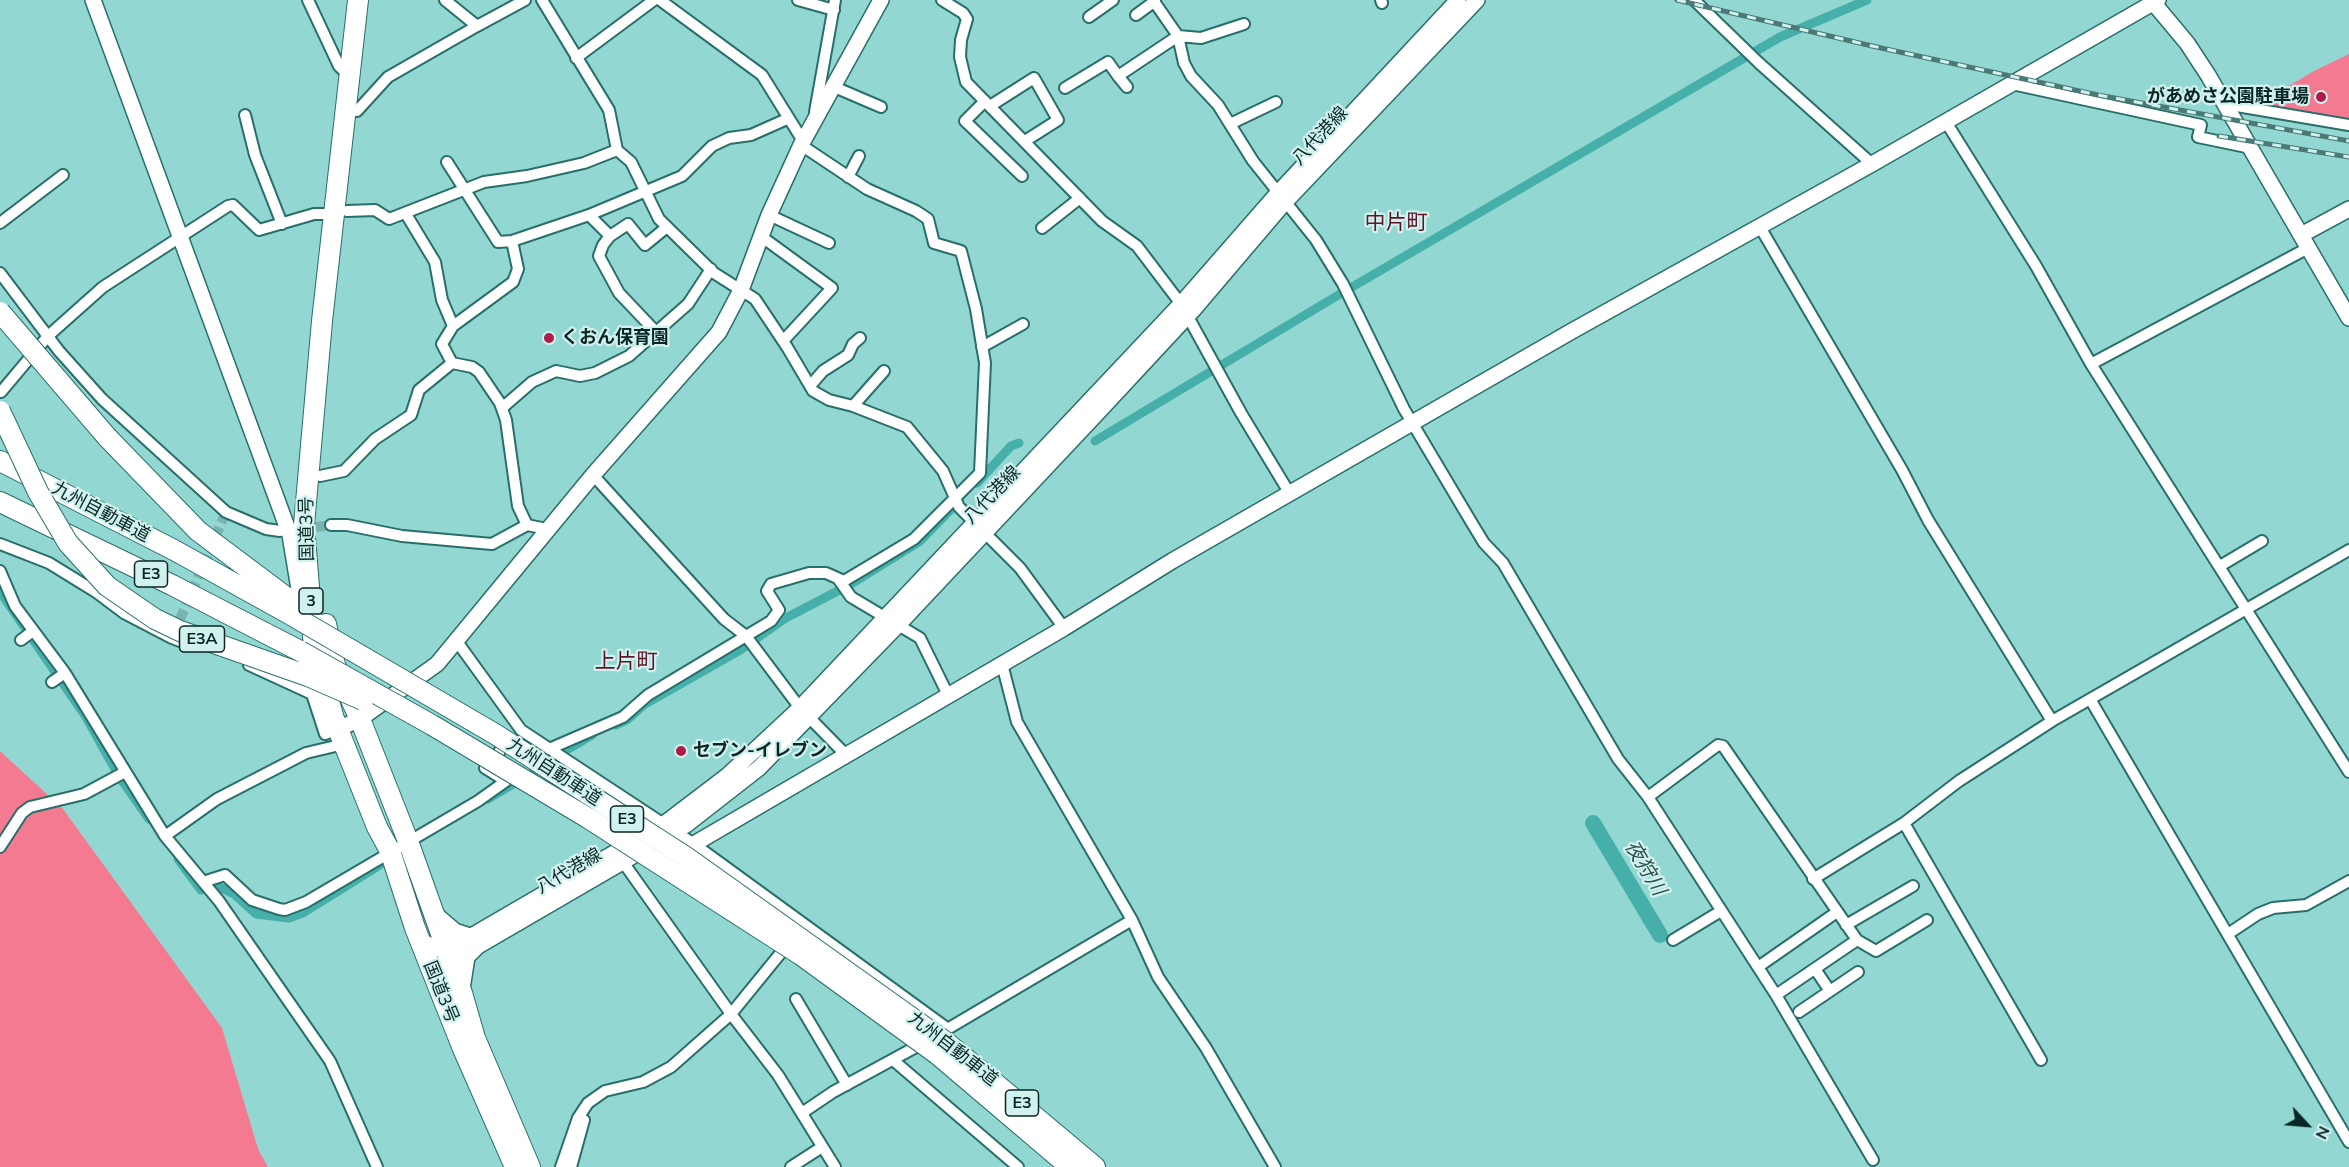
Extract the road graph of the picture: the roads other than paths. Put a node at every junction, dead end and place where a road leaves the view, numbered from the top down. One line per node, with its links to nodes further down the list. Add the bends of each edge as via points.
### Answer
1 (93, 0): 68 (street)
2 (308, 0): 26 (street, via 339,66)
3 (358, 0): 26 (highway, 国道3号 / 3)
4 (369, 0): 36 (highway, 国道3号 / 3)
5 (445, 0): 23 (street)
6 (525, 0): 23 (street)
7 (542, 0): 25 (street)
8 (654, 0): 25 (street)
9 (660, 0): 38 (street, via 762,75)
10 (798, 0): 19 (street)
11 (881, 0): 29 (street)
12 (942, 0): 33 (street, via 967,19 961,40 962,76)
13 (1113, 0): 21 (street)
14 (1458, 0): 56 (street, 八代港線)
15 (1477, 0): 56 (street, 八代港線)
16 (1694, 0): 49 (street)
17 (1154, 1): 20 (street); 24 (street)
18 (2154, 1): 28 (street); 34 (street, via 2187,43)
19 (834, 5): 40 (street)
20 (1136, 15)
21 (1089, 17)
22 (1244, 24): 24 (street, via 1201,38)
23 (477, 26): 36 (street, via 388,76)
24 (1178, 36): 27 (street); 41 (street, via 1191,76)
25 (576, 58): 46 (street, via 609,110)
26 (348, 75): 58 (highway, 国道3号 / 3)
27 (1118, 76): 30 (street); 31 (street, via 1108,62)
28 (2012, 84): 39 (street); 45 (street, via 2201,125 2198,137)
29 (832, 86): 35 (street); 40 (street)
30 (1127, 87)
31 (1065, 88)
32 (1276, 102): 41 (street)
33 (987, 103): 43 (street); 43 (street, via 1034,78 1058,120); 51 (street, via 965,121)
34 (2225, 104): 42 (street); 45 (street)
35 (881, 107)
36 (357, 111): 58 (highway, 国道3号 / 3)
37 (245, 115): 63 (street, via 255,155)
38 (787, 119): 44 (street); 54 (street, via 712,146 682,176)
39 (1946, 122): 49 (street); 87 (street, via 2036,266)
40 (813, 123): 44 (street)
41 (1230, 124): 56 (street)
42 (2349, 125)
43 (1025, 141): 55 (street)
44 (802, 143): 52 (street); 61 (street)
45 (2251, 148): 71 (street)
46 (617, 150): 53 (street, via 584,163 527,176 497,178); 54 (street, via 631,162)
47 (859, 156): 52 (street)
48 (447, 162): 53 (street)
49 (1872, 164): 65 (street)
50 (63, 175): 62 (street)
51 (1022, 176)
52 (848, 177): 85 (street, via 916,211 928,219 934,243 961,251)
53 (464, 189): 59 (street); 70 (street, via 498,242)
54 (645, 191): 60 (street); 64 (street)
55 (1080, 198): 66 (street); 76 (street, via 1102,221 1137,246)
56 (1281, 198): 76 (street, 八代港線); 94 (street, via 1316,240 1343,284)
57 (2349, 209): 71 (street)
58 (341, 213): 59 (street, via 375,210 389,219); 63 (street, via 314,214); 97 (highway, 国道3号 / 3); 129 (highway, 国道3号 / 3, via 304,525 314,648)
59 (406, 214): 80 (street, via 435,261 442,300)
60 (588, 215): 67 (street); 70 (street)
61 (769, 215): 69 (street); 72 (street)
62 (0, 224)
63 (282, 224): 68 (street, via 259,230 233,205)
64 (667, 227): 67 (street, via 645,245 628,224); 73 (street)
65 (1760, 227): 94 (street); 127 (street, via 1928,520)
66 (1042, 228)
67 (610, 236): 81 (street, via 600,251 602,262 619,293)
68 (181, 237): 82 (street, via 103,287); 129 (street, via 290,535 309,643)
69 (762, 237): 75 (street); 84 (street, via 832,288)
70 (512, 241): 80 (street, via 518,269 513,282)
71 (2304, 242): 78 (street); 87 (street)
72 (829, 243)
73 (711, 269): 75 (street); 81 (street, via 688,304)
74 (0, 273): 82 (street)
75 (741, 290): 84 (street, via 755,299); 96 (street, via 719,332)
76 (1185, 310): 98 (street); 103 (street, 八代港線)
77 (0, 312): 112 (highway, bridge, via 107,437 198,531)
78 (2349, 318)
79 (1023, 324): 85 (street)
80 (453, 326): 86 (street, via 442,344)
81 (656, 332): 92 (street, via 629,356 595,373 580,376 556,371 532,382)
82 (48, 336): 90 (street); 105 (street, via 102,399 226,512)
83 (860, 338): 89 (street, via 848,355 823,371)
84 (783, 341): 89 (street)
85 (982, 347): 99 (street, via 985,363 980,473)
86 (452, 363): 92 (street, via 479,372); 97 (street, via 419,390 411,415 375,439 344,471)
87 (2091, 364): 109 (street)
88 (884, 371): 91 (street)
89 (810, 386): 91 (street, via 829,400)
90 (1, 392)
91 (854, 406): 99 (street, via 907,427 944,471)
92 (502, 408): 102 (street, via 518,506)
93 (0, 411): 132 (highway, E3A, bridge, via 38,492 68,543 107,586 131,604 180,631 343,690)
94 (1414, 423): 98 (street); 135 (street, via 1478,534 1503,563 1618,759)
95 (0, 461): 112 (highway, 九州自動車道 / E3)
96 (593, 475): 104 (street); 117 (street, via 724,620)
97 (320, 476): 126 (highway, 国道3号 / 3, via 317,508 324,614 335,665)
98 (1290, 494): 115 (street)
99 (957, 500): 103 (street); 111 (street, via 914,539 844,581)
100 (0, 502): 132 (highway, 九州自動車道 / E3, bridge, via 300,651)
101 (331, 525): 102 (street, via 492,544)
102 (527, 525): 104 (street)
103 (980, 528): 114 (street, 八代港線); 115 (street, via 1020,568)
104 (547, 529): 119 (street)
105 (280, 531)
106 (2262, 540): 109 (street)
107 (0, 544): 129 (street, via 48,563 124,613 172,638 247,664 312,694 326,734)
108 (2349, 549): 113 (street)
109 (2220, 566): 113 (street)
110 (0, 571): 116 (street, via 5,589)
111 (839, 580): 114 (street, via 851,597); 117 (street, via 826,573 809,573 771,584 767,591 779,610 777,615)
112 (291, 608): 170 (highway, 九州自動車道 / E3, bridge, via 686,857)
113 (2247, 610): 124 (street); 134 (street)
114 (892, 622): 123 (street, via 920,638); 125 (street, 八代港線)
115 (1064, 628): 120 (street)
116 (33, 631): 118 (street); 121 (street)
117 (746, 636): 125 (street); 130 (street, via 648,695 623,717)
118 (21, 640)
119 (458, 643): 126 (street, via 437,664); 128 (street)
120 (1002, 664): 123 (street); 151 (street, via 1017,722)
121 (65, 673): 122 (street); 133 (street)
122 (52, 682)
123 (948, 695): 131 (street)
124 (2090, 699): 127 (street); 155 (street)
125 (805, 713): 131 (street); 137 (street, 八代港線, via 759,768)
126 (360, 719): 129 (street); 139 (highway, 国道3号 / 3)
127 (2052, 721): 136 (street)
128 (515, 725): 130 (street); 139 (street, via 485,768 506,781)
129 (338, 731): 138 (street, via 306,753 218,799); 142 (highway, 国道3号 / 3)
130 (549, 749): 137 (street)
131 (846, 755): 140 (street)
132 (493, 761): 170 (highway, 九州自動車道 / E3, bridge)
133 (125, 772): 138 (street); 141 (street, via 84,794 30,807)
134 (2349, 772)
135 (1648, 797): 144 (street, via 1718,745 1723,746); 148 (street)
136 (1904, 823): 144 (street); 172 (street)
137 (670, 828): 140 (street); 143 (street, 八代港線); 159 (street, 八代港線)
138 (165, 836): 146 (street)
139 (408, 841): 142 (street); 149 (highway, 国道3号 / 3)
140 (694, 844): 153 (street)
141 (0, 847)
142 (390, 851): 146 (street, via 306,902 285,910 252,900 225,875); 158 (highway, 国道3号 / 3)
143 (623, 862): 159 (street, 八代港線); 169 (street)
144 (1813, 879): 150 (street)
145 (2349, 881): 155 (street, via 2306,905 2273,908 2258,914)
146 (203, 882): 179 (street, via 330,1061)
147 (1913, 886): 154 (street)
148 (1721, 911): 156 (street); 161 (street)
149 (433, 912): 159 (street, via 443,923); 160 (highway, 国道3号 / 3)
150 (1837, 912): 154 (street); 161 (street)
151 (1132, 920): 170 (street); 189 (street, via 1158,977 1206,1048)
152 (1927, 920): 157 (street, via 1876,951)
153 (802, 924): 169 (street); 170 (street)
154 (1846, 925): 157 (street)
155 (2228, 934): 176 (street)
156 (1673, 940)
157 (1857, 940): 162 (street)
158 (421, 941): 160 (street); 166 (highway, 国道3号 / 3)
159 (474, 941): 160 (street, 八代港線, via 466,952); 166 (street)
160 (448, 953): 166 (highway, 国道3号 / 3)
161 (1758, 968): 165 (street)
162 (1815, 969): 164 (street); 165 (street)
163 (1858, 972): 164 (street)
164 (1830, 991): 168 (street)
165 (1776, 995): 178 (street)
166 (455, 999): 180 (highway, 国道3号 / 3, via 463,1049); 181 (highway, 国道3号 / 3)
167 (796, 999): 173 (street)
168 (1799, 1012)
169 (731, 1014): 174 (street, via 671,1067 643,1082 605,1091); 175 (street)
170 (944, 1042): 171 (street); 187 (highway, 九州自動車道 / E3); 188 (highway, 九州自動車道 / E3)
171 (893, 1060): 173 (street); 186 (street)
172 (2041, 1060)
173 (847, 1085): 175 (street)
174 (588, 1103): 182 (street, via 578,1118); 183 (street)
175 (802, 1113): 177 (street)
176 (2349, 1142)
177 (822, 1147): 184 (street); 185 (street)
178 (1873, 1160)
179 (377, 1167)
180 (515, 1167)
181 (530, 1167)
182 (561, 1167)
183 (571, 1167)
184 (791, 1167)
185 (835, 1167)
186 (1018, 1167)
187 (1070, 1167)
188 (1095, 1167)
189 (1275, 1167)

